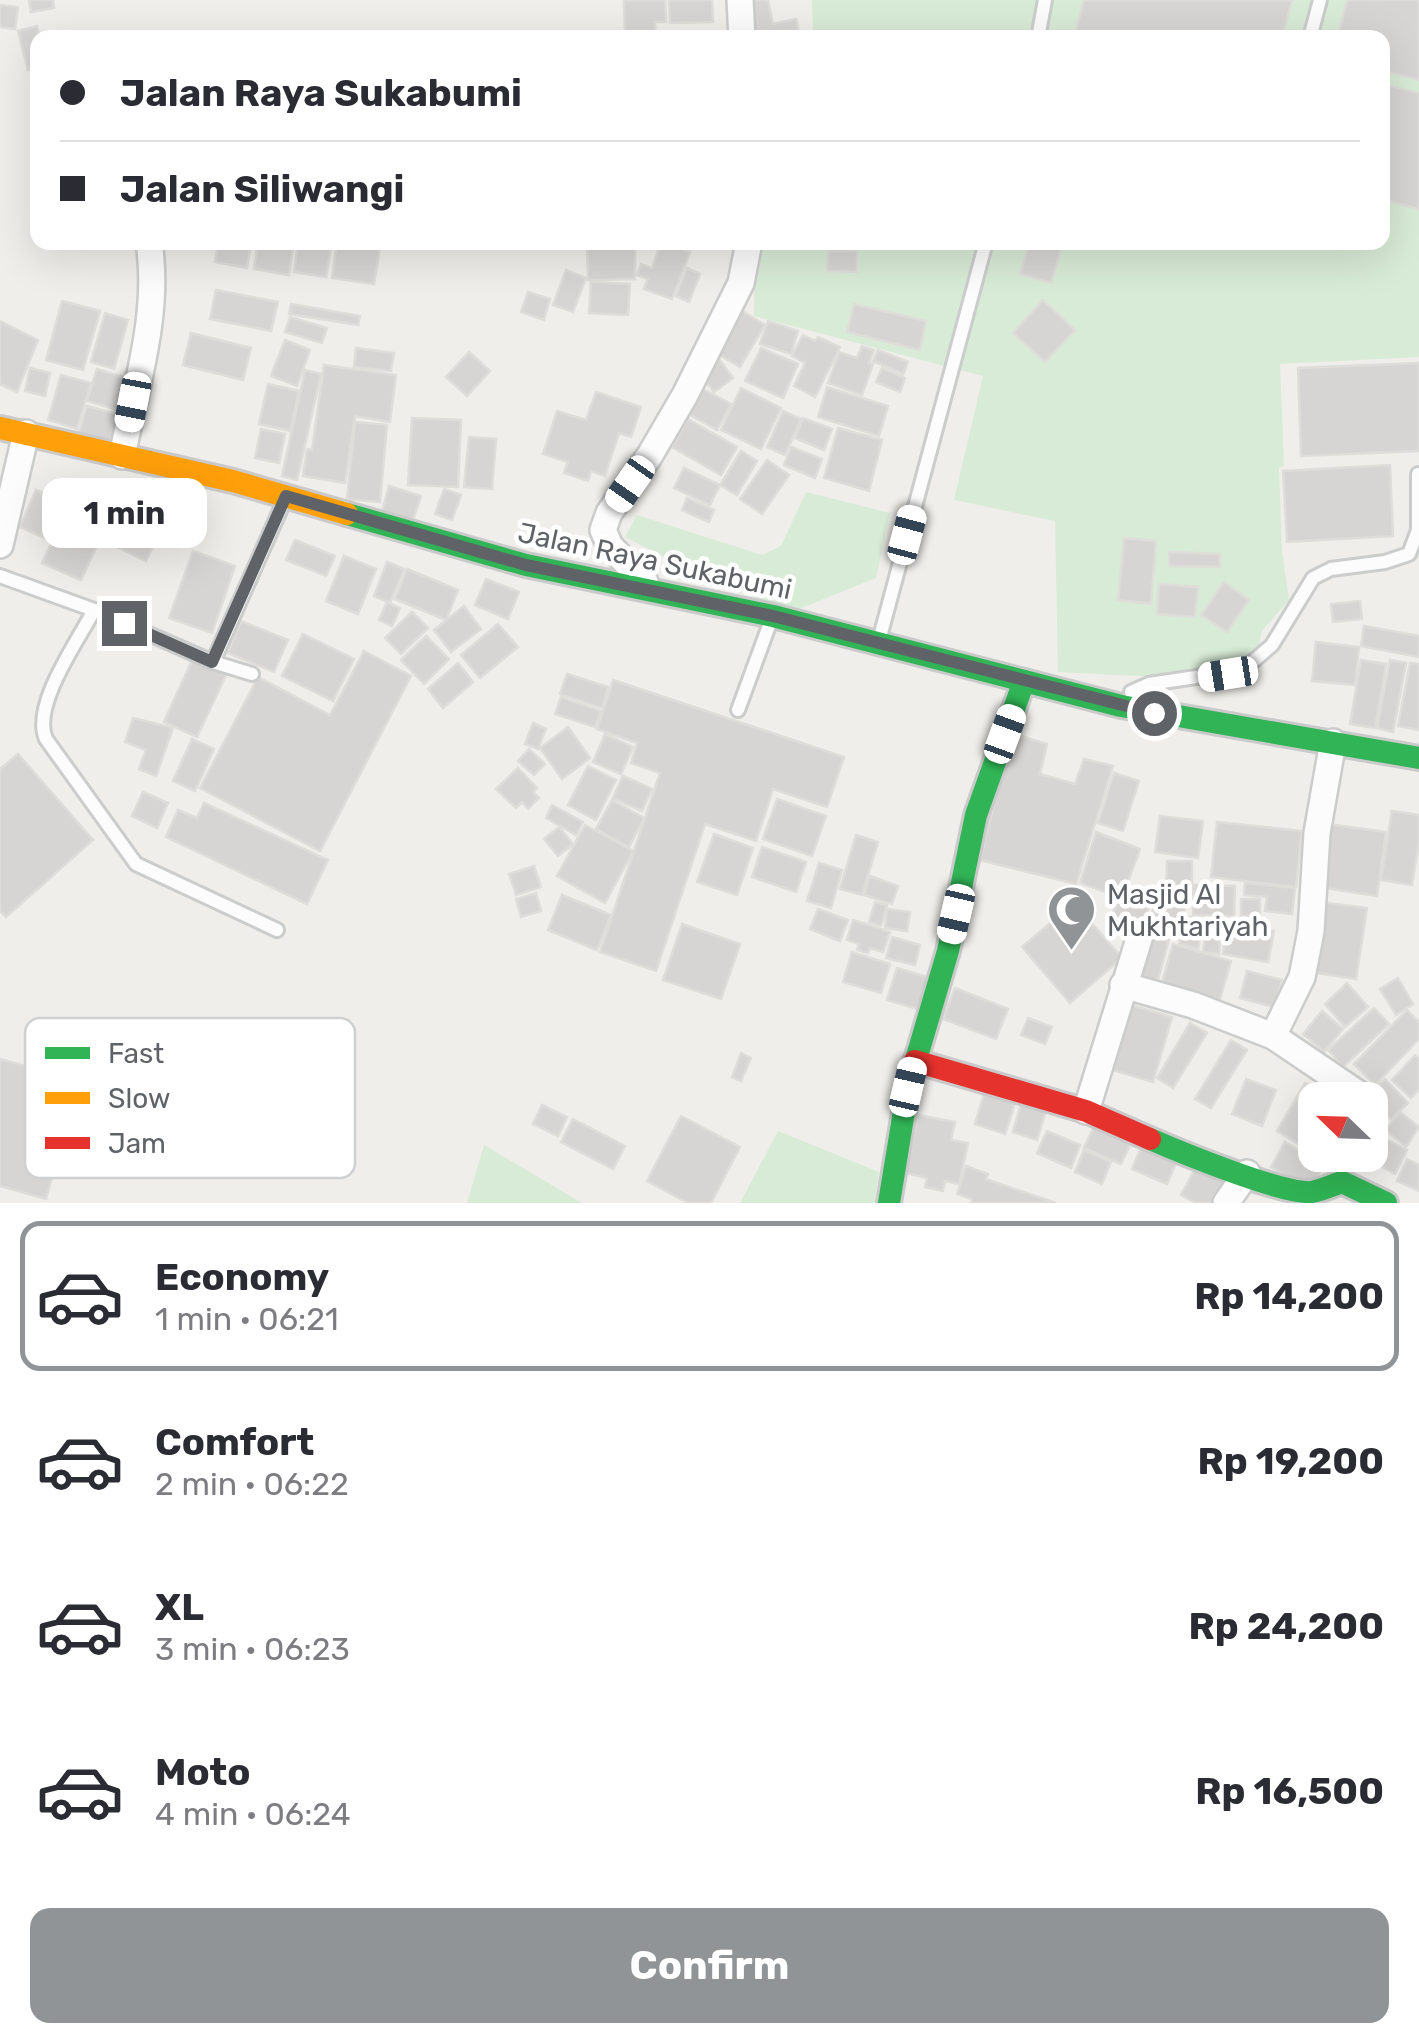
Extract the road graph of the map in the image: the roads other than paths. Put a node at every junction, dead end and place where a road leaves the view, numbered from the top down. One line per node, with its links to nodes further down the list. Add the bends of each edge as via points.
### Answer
1 (740, 0): 4 (street)
2 (1045, 0): 5 (lane)
3 (1320, 0): 6 (lane)
4 (742, 30)
5 (1039, 30)
6 (1312, 30)
7 (149, 250): 12 (street, via 150,320)
8 (747, 250): 17 (street, via 741,283 685,395 604,530 610,546)
9 (984, 250): 20 (lane)
10 (0, 428): 11 (main road, Jalan Raya Sukabumi)
11 (26, 433): 12 (main road, Jalan Raya Sukabumi); 15 (street)
12 (122, 456): 14 (main road, Jalan Raya Sukabumi)
13 (1418, 474): 24 (lane, via 1418,530 1409,554 1313,578 1280,634 1243,670 1149,684)
14 (286, 496): 17 (main road, Jalan Raya Sukabumi, via 526,565); 21 (lane)
15 (0, 545)
16 (0, 576): 18 (lane)
17 (652, 589): 19 (main road, Jalan Raya Sukabumi)
18 (94, 610): 21 (lane); 28 (lane, via 45,704 40,728 46,739 136,864)
19 (773, 616): 20 (main road, Jalan Raya Sukabumi); 25 (lane)
20 (878, 644): 23 (main road, Jalan Raya Sukabumi)
21 (212, 662): 22 (lane)
22 (252, 674)
23 (1024, 681): 24 (main road, Jalan Raya Sukabumi); 32 (main road, via 976,815 948,951)
24 (1120, 706): 26 (main road, Jalan Raya Sukabumi)
25 (738, 710)
26 (1333, 742): 27 (main road, Jalan Raya Sukabumi); 31 (street, via 1302,977)
27 (1419, 758)
28 (277, 930)
29 (1139, 939): 30 (street)
30 (1122, 985): 31 (street); 34 (street)
31 (1274, 1036): 33 (street)
32 (914, 1061): 34 (main road); 36 (main road)
33 (1341, 1082)
34 (1086, 1111): 35 (main road)
35 (1247, 1173): 37 (street); 38 (main road, via 1301,1191 1342,1182)
36 (889, 1203)
37 (1226, 1203)
38 (1386, 1203)

